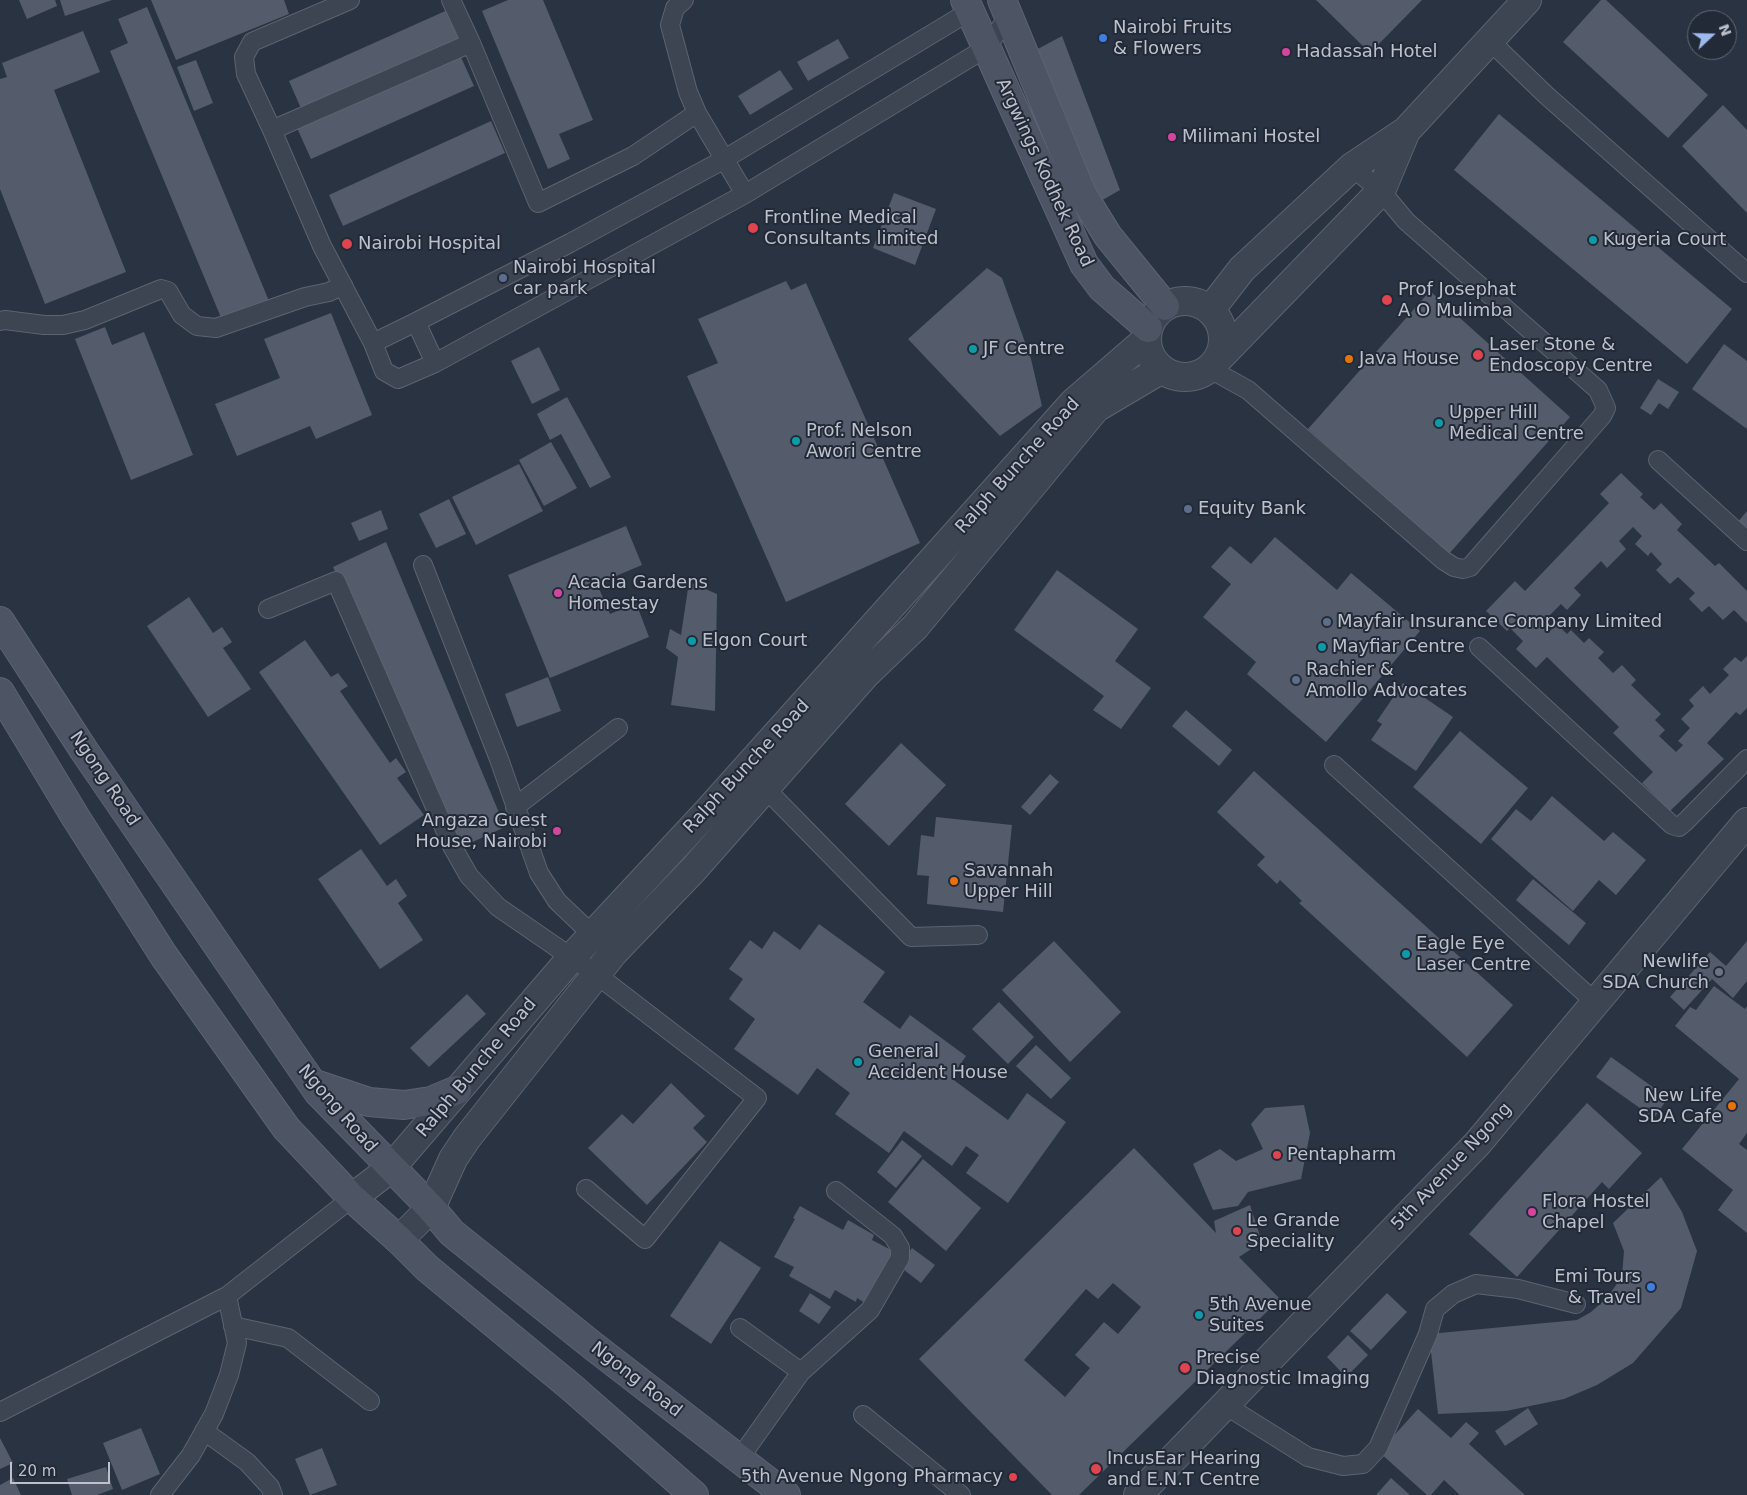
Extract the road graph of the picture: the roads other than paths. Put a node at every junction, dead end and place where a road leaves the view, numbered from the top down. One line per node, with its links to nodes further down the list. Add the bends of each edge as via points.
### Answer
1 (350, 0): 11 (lane, via 252,42 244,57 246,74)
2 (451, 0): 8 (lane)
3 (684, 0): 10 (lane, via 675,8 670,24 688,92)
4 (1526, 0): 7 (street)
5 (968, 6): 9 (main road, Argwings Kodhek Road); 13 (lane)
6 (1005, 8): 9 (lane); 19 (main road, Argwings Kodhek Road, via 1082,194 1108,236)
7 (1490, 41): 12 (street); 17 (lane)
8 (471, 43): 10 (lane, via 538,203 632,156); 11 (lane)
9 (986, 48): 16 (lane); 23 (main road, Argwings Kodhek Road, via 1084,264 1102,288)
10 (697, 113): 13 (lane)
11 (272, 130): 18 (lane, via 322,246)
12 (1406, 130): 14 (street); 15 (street)
13 (723, 160): 16 (lane); 22 (lane, via 570,244)
14 (1352, 167): 15 (lane); 20 (street, via 1242,269)
15 (1381, 191): 26 (street); 26 (lane, via 1406,222 1594,387 1606,408 1470,566 1463,569 1443,560)
16 (745, 194): 25 (lane)
17 (1747, 274)
18 (343, 285): 21 (lane, via 216,328 197,326 182,315 168,291 161,289 85,320 63,325); 24 (lane)
19 (1164, 306): 20 (street, via 1188,300); 23 (street, via 1154,315)
20 (1211, 309): 26 (street, via 1224,333 1224,347)
21 (0, 321)
22 (416, 322): 24 (lane); 25 (lane)
23 (1148, 334): 27 (street, Argwings Kodhek Road, via 1152,356); 32 (street, Ralph Bunche Road, via 1074,402)
24 (373, 343): 25 (lane, via 384,371 398,380)
25 (435, 363)
26 (1214, 364): 27 (street, via 1198,375 1186,377)
27 (1162, 369): 34 (street, Ralph Bunche Road, via 1096,408)
28 (1658, 460): 29 (lane)
29 (1747, 541)
30 (423, 565): 42 (lane)
31 (268, 608): 47 (lane, via 336,581 452,846 469,876 498,907)
32 (889, 610): 34 (street); 40 (street, Ralph Bunche Road)
33 (0, 621): 50 (main road, Ngong Road, via 85,752)
34 (915, 627): 41 (street, Ralph Bunche Road, via 865,675)
35 (1479, 647): 38 (lane, via 1672,825 1679,827 1686,822)
36 (0, 692): 55 (main road, via 164,956 286,1128)
37 (618, 728): 42 (lane)
38 (1747, 759)
39 (1334, 765): 49 (lane)
40 (746, 769): 41 (lane); 45 (street, Ralph Bunche Road)
41 (766, 788): 44 (lane, via 912,937); 46 (street, Ralph Bunche Road)
42 (515, 807): 45 (lane, via 539,873 557,901)
43 (1747, 822): 49 (street, 5th Avenue Ngong)
44 (978, 935)
45 (592, 936): 46 (lane); 47 (street, Ralph Bunche Road)
46 (614, 952): 48 (street, Ralph Bunche Road)
47 (572, 957): 48 (lane); 51 (street, Ralph Bunche Road)
48 (597, 975): 53 (lane, via 757,1098 645,1239); 56 (street, Ralph Bunche Road, via 467,1138 453,1159)
49 (1596, 1002): 64 (street, 5th Avenue Ngong, via 1477,1144)
50 (311, 1082): 51 (main road, via 369,1102 404,1105 432,1101); 52 (main road, Ngong Road)
51 (457, 1090): 52 (street, Ralph Bunche Road)
52 (391, 1168): 55 (street, Ralph Bunche Road); 56 (main road, Ngong Road)
53 (586, 1189)
54 (836, 1191): 62 (lane, via 892,1236 900,1248 900,1258 870,1310)
55 (352, 1198): 57 (main road); 58 (lane)
56 (431, 1208): 57 (street, Ralph Bunche Road); 68 (main road, Ngong Road, via 452,1233)
57 (399, 1240): 71 (main road, via 427,1268)
58 (227, 1296): 60 (lane); 65 (lane)
59 (1576, 1304): 64 (lane, via 1518,1289 1476,1284 1453,1294 1435,1309 1428,1334 1378,1448 1363,1464 1343,1466 1308,1457)
60 (233, 1326): 63 (lane, via 288,1338); 67 (lane, via 237,1343 230,1375)
61 (740, 1328): 62 (lane)
62 (801, 1372): 68 (lane)
63 (370, 1400)
64 (1225, 1405): 74 (street, 5th Avenue Ngong)
65 (0, 1412)
66 (863, 1415): 73 (lane)
67 (204, 1431): 69 (lane, via 191,1455); 70 (lane, via 247,1462 270,1487)
68 (739, 1459): 72 (main road, Ngong Road)
69 (160, 1495)
70 (273, 1495)
71 (694, 1495)
72 (786, 1495)
73 (961, 1495)
74 (1138, 1495)

